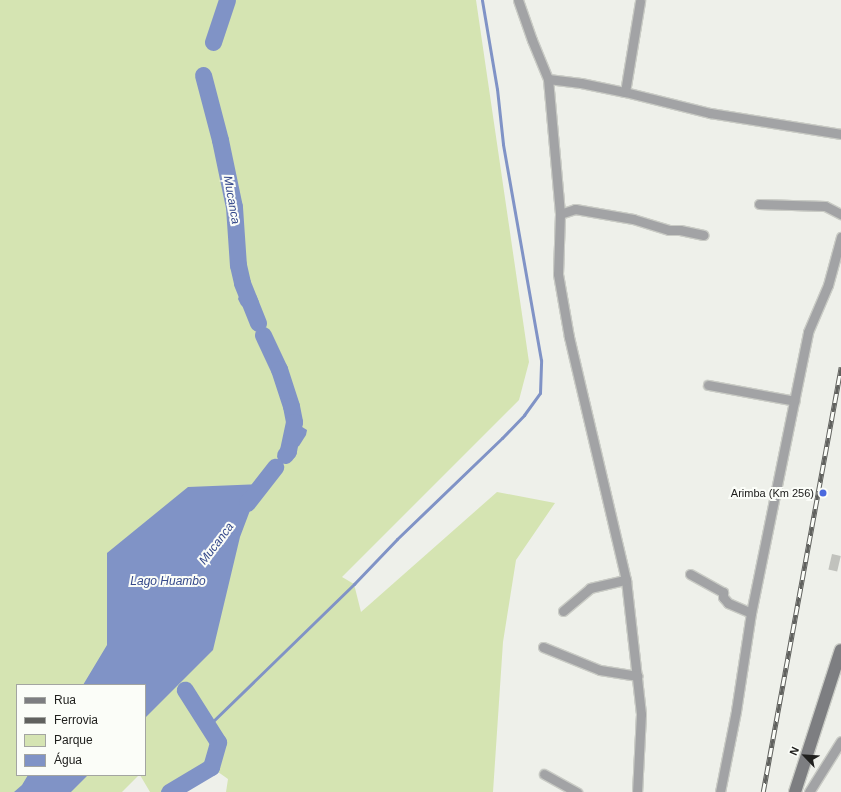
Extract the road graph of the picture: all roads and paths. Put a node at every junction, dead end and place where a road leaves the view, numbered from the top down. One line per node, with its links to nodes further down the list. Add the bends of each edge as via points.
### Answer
1 (518, 0): 3 (street)
2 (640, 1): 4 (street)
3 (548, 79): 4 (street); 7 (street)
4 (625, 92): 5 (street, via 710,113)
5 (841, 134)
6 (759, 204): 8 (street, via 825,206)
7 (560, 214): 9 (street, via 575,209); 14 (street, via 558,274 569,337)
8 (841, 214)
9 (703, 235)
10 (841, 237): 12 (street, via 828,285 808,332)
11 (708, 385): 12 (street)
12 (795, 401): 16 (street)
13 (690, 574): 16 (street, via 723,592 723,597 728,603)
14 (626, 580): 15 (street, via 590,588); 19 (street)
15 (563, 611)
16 (751, 613): 24 (street)
17 (543, 647): 19 (street, via 600,670)
18 (841, 650): 25 (main road)
19 (638, 676): 23 (street, via 642,714)
20 (841, 741): 26 (street)
21 (544, 774): 22 (street)
22 (577, 792)
23 (637, 792)
24 (720, 792)
25 (795, 792)
26 (809, 792)

